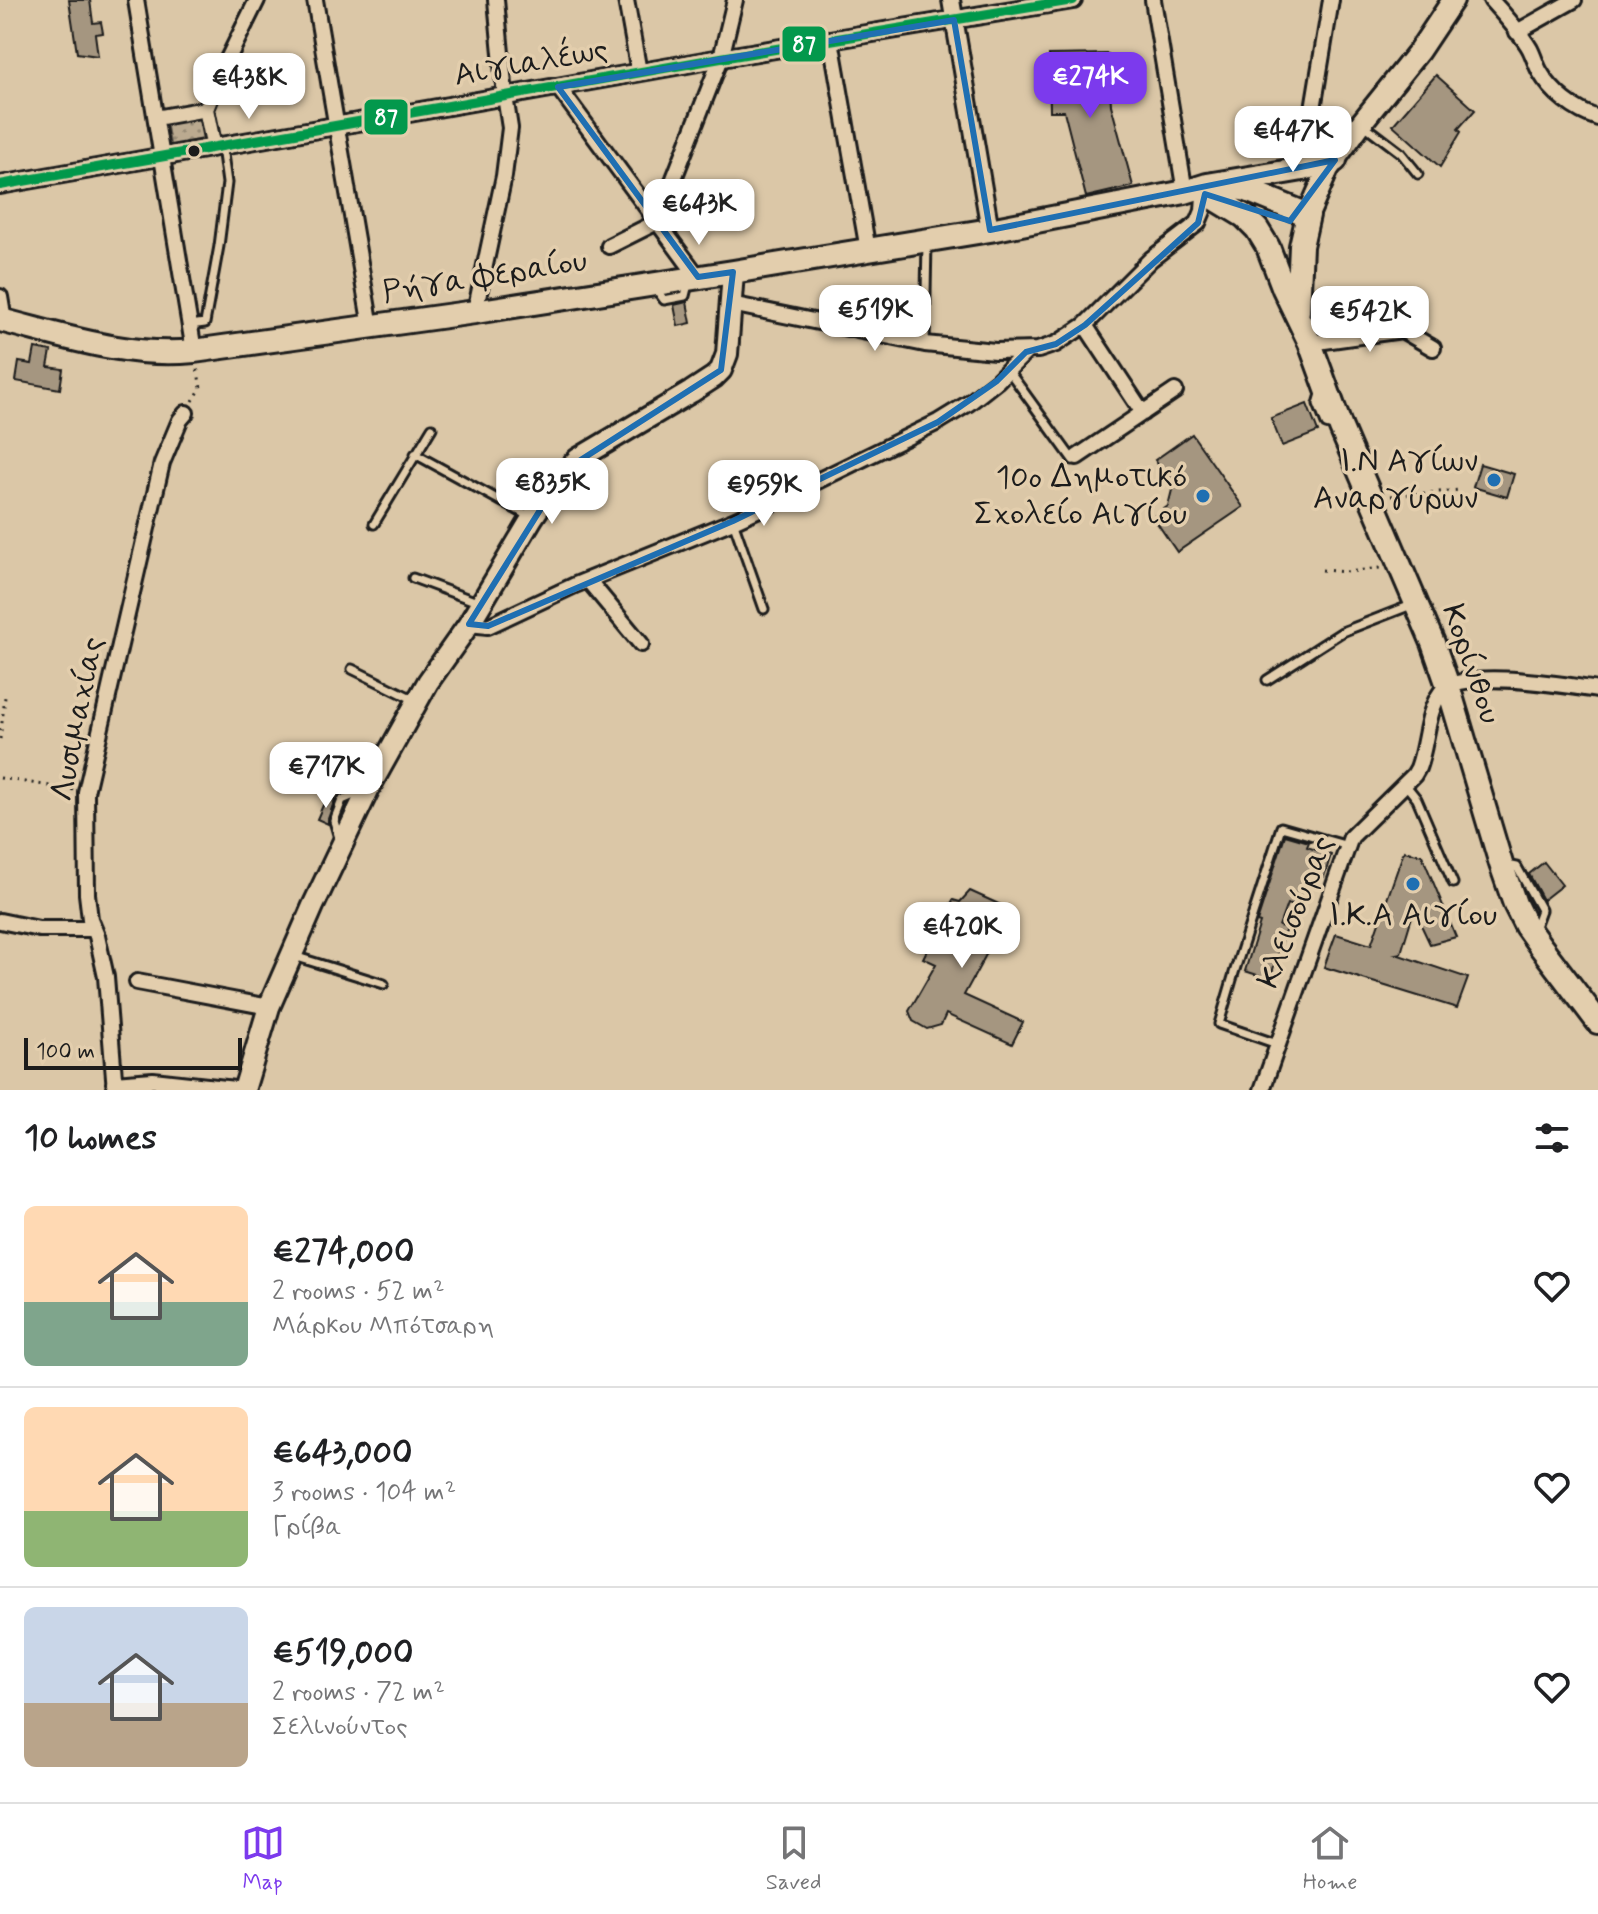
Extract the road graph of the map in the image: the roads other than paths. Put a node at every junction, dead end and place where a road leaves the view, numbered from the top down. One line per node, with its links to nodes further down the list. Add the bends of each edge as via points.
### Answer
1 (136, 0): 22 (street)
2 (257, 0): 21 (street)
3 (315, 0): 25 (street)
4 (496, 0): 20 (street)
5 (626, 0): 18 (street)
6 (735, 0): 17 (street)
7 (951, 0): 14 (street)
8 (1073, 0): 14 (street, Αιγιαλέως)
9 (1153, 0): 32 (street)
10 (1331, 0): 29 (street)
11 (1453, 0): 24 (main road)
12 (1491, 0): 15 (street)
13 (1574, 0): 15 (street)
14 (954, 20): 16 (street, Αιγιαλέως); 35 (street)
15 (1517, 32): 23 (street, via 1551,88)
16 (831, 40): 17 (street, Αιγιαλέως); 38 (street)
17 (721, 58): 18 (street, Αιγιαλέως); 34 (street)
18 (639, 72): 19 (street, Αιγιαλέως)
19 (558, 87): 20 (street, Αιγιαλέως); 34 (street)
20 (505, 96): 25 (street, Αιγιαλέως); 44 (street, via 507,152)
21 (206, 109): 22 (street); 26 (street)
22 (156, 118): 27 (street)
23 (1598, 118)
24 (1362, 122): 28 (main road); 30 (lane)
25 (337, 126): 26 (street, Αιγιαλέως); 49 (street)
26 (218, 147): 27 (street, Αιγιαλέως); 47 (lane, via 227,183 219,246 205,323)
27 (162, 156): 31 (street, Αιγιαλέως); 47 (street)
28 (1332, 164): 29 (main road, Ρήγα Φεραίου); 33 (main road, via 1309,190)
29 (1303, 169): 32 (main road, Ρήγα Φεραίου)
30 (1418, 174)
31 (0, 185)
32 (1204, 192): 33 (main road, via 1247,190); 35 (main road, Ρήγα Φεραίου); 41 (main road, Κορίνθου, via 1257,229); 48 (street, via 1198,223 1151,259)
33 (1300, 218): 41 (main road, via 1285,249); 45 (main road, Κορίνθου)
34 (657, 222): 37 (street); 40 (street)
35 (990, 230): 36 (main road, Ρήγα Φεραίου)
36 (927, 240): 38 (main road, Ρήγα Φεραίου); 51 (lane)
37 (609, 246)
38 (868, 250): 39 (main road, Ρήγα Φεραίου)
39 (733, 272): 40 (main road, Ρήγα Φεραίου); 43 (main road)
40 (694, 277): 44 (main road, Ρήγα Φεραίου)
41 (1284, 289): 45 (main road, Κορίνθου)
42 (0, 297): 46 (street)
43 (731, 304): 51 (street); 62 (main road, via 721,370 578,459)
44 (475, 312): 49 (main road, Ρήγα Φεραίου)
45 (1298, 316): 50 (main road, Κορίνθου)
46 (2, 320): 53 (main road, Ρήγα Φεραίου, via 60,341 125,350)
47 (190, 325): 53 (street)
48 (1085, 325): 54 (street, via 1056,344); 58 (street)
49 (371, 327): 53 (main road, Ρήγα Φεραίου)
50 (1310, 343): 52 (street, via 1402,330); 68 (main road, Κορίνθου)
51 (925, 344): 54 (street)
52 (1433, 348)
53 (194, 351)
54 (1026, 352): 55 (street)
55 (1008, 370): 61 (lane, via 1073,460); 63 (street, via 938,422)
56 (1175, 391): 58 (street)
57 (186, 413): 81 (street, Λυσιμαχίας, via 162,463 86,792 87,894)
58 (1143, 413): 61 (street)
59 (432, 428): 60 (lane)
60 (415, 454): 62 (lane); 64 (lane)
61 (1077, 457)
62 (532, 518): 67 (main road)
63 (733, 521): 66 (street); 69 (lane)
64 (374, 524)
65 (413, 578): 67 (lane)
66 (588, 580): 70 (street, via 488,626); 71 (street)
67 (482, 604): 70 (main road)
68 (1416, 604): 73 (lane, via 1342,632); 74 (main road, Κορίνθου)
69 (764, 609)
70 (469, 624): 76 (main road)
71 (641, 644)
72 (352, 669): 76 (lane)
73 (1267, 680)
74 (1448, 686): 75 (street, via 1505,679); 77 (street, Κλεισούρας, via 1432,711 1418,768); 86 (main road, Κορίνθου, via 1515,904 1533,935)
75 (1598, 690)
76 (417, 701): 82 (main road, via 369,788)
77 (1405, 784): 78 (street, Κλεισούρας); 79 (lane, via 1417,799)
78 (1348, 846): 87 (street, Κλεισούρας); 87 (lane, via 1281,827 1219,1024)
79 (1453, 883)
80 (0, 921): 81 (street, via 39,929)
81 (94, 929): 88 (street, Λυσιμαχίας, via 106,977)
82 (292, 955): 84 (lane); 85 (main road)
83 (137, 982): 85 (street)
84 (384, 984)
85 (269, 1007): 89 (main road)
86 (1594, 1009)
87 (1277, 1045): 90 (street, Κλεισούρας)
88 (115, 1086): 89 (street, via 153,1080)
89 (244, 1090)
90 (1262, 1090)

